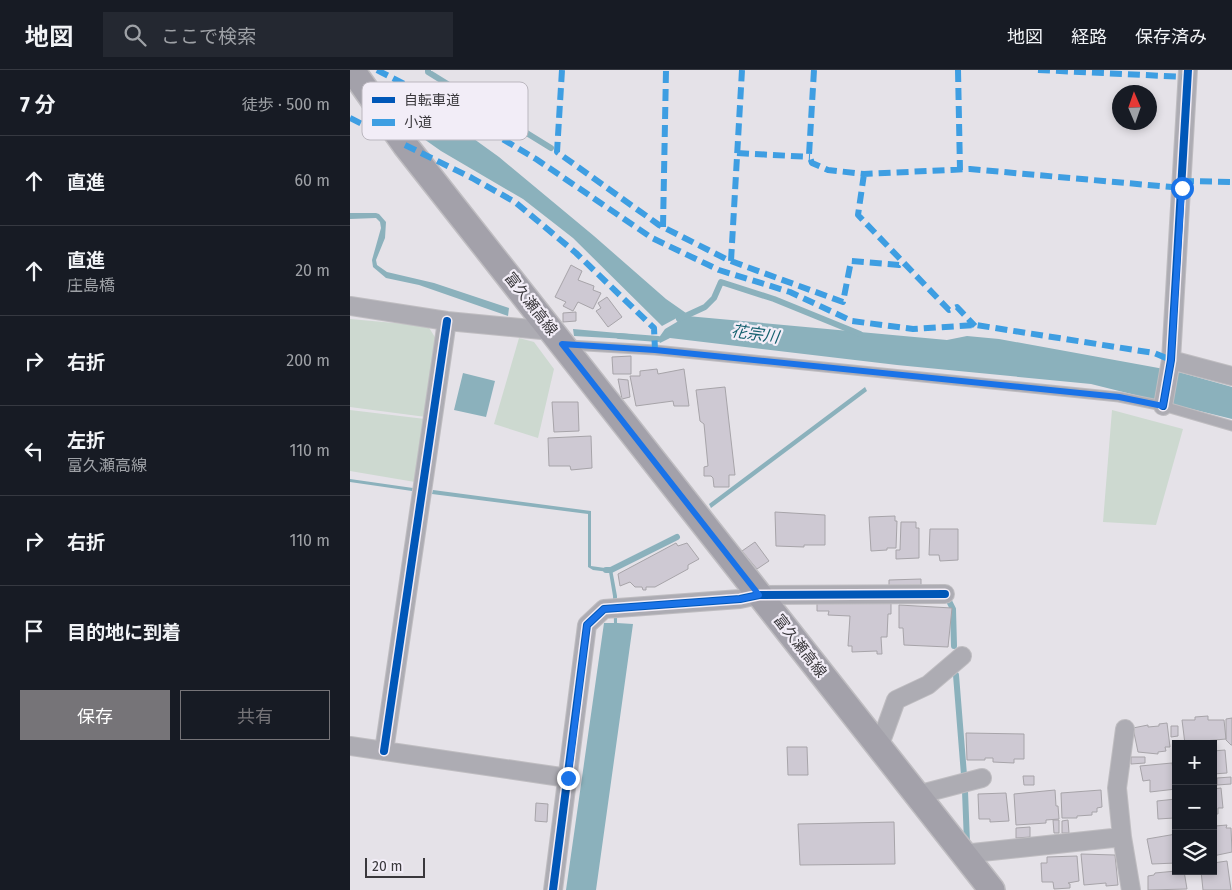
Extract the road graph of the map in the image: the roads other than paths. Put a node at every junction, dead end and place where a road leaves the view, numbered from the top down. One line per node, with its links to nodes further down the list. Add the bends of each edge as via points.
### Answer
1 (352, 70): 3 (main road, 富久瀬高線)
2 (1188, 70): 8 (street)
3 (362, 85)
4 (401, 140): 7 (main road, 富久瀬高線)
5 (350, 306): 6 (street)
6 (446, 320): 7 (street); 18 (street)
7 (557, 338): 10 (lane, via 1119,397); 13 (main road, 富久瀬高線)
8 (1171, 360): 9 (street); 10 (street)
9 (1232, 376)
10 (1163, 406): 11 (lane)
11 (1232, 426)
12 (945, 594): 13 (street)
13 (759, 595): 17 (main road, 富久瀬高線); 19 (street, via 604,609 587,625)
14 (962, 656): 17 (street, via 928,685 896,700)
15 (1125, 729): 22 (street, via 1118,788)
16 (350, 746): 18 (street)
17 (879, 748): 21 (main road, 富久瀬高線)
18 (384, 751): 19 (street)
19 (568, 778): 24 (street)
20 (982, 778): 21 (street)
21 (917, 795): 23 (main road, 富久瀬高線)
22 (1122, 837): 23 (street); 26 (street)
23 (963, 854): 25 (main road, 富久瀬高線)
24 (553, 890)
25 (992, 890)
26 (1130, 890)

